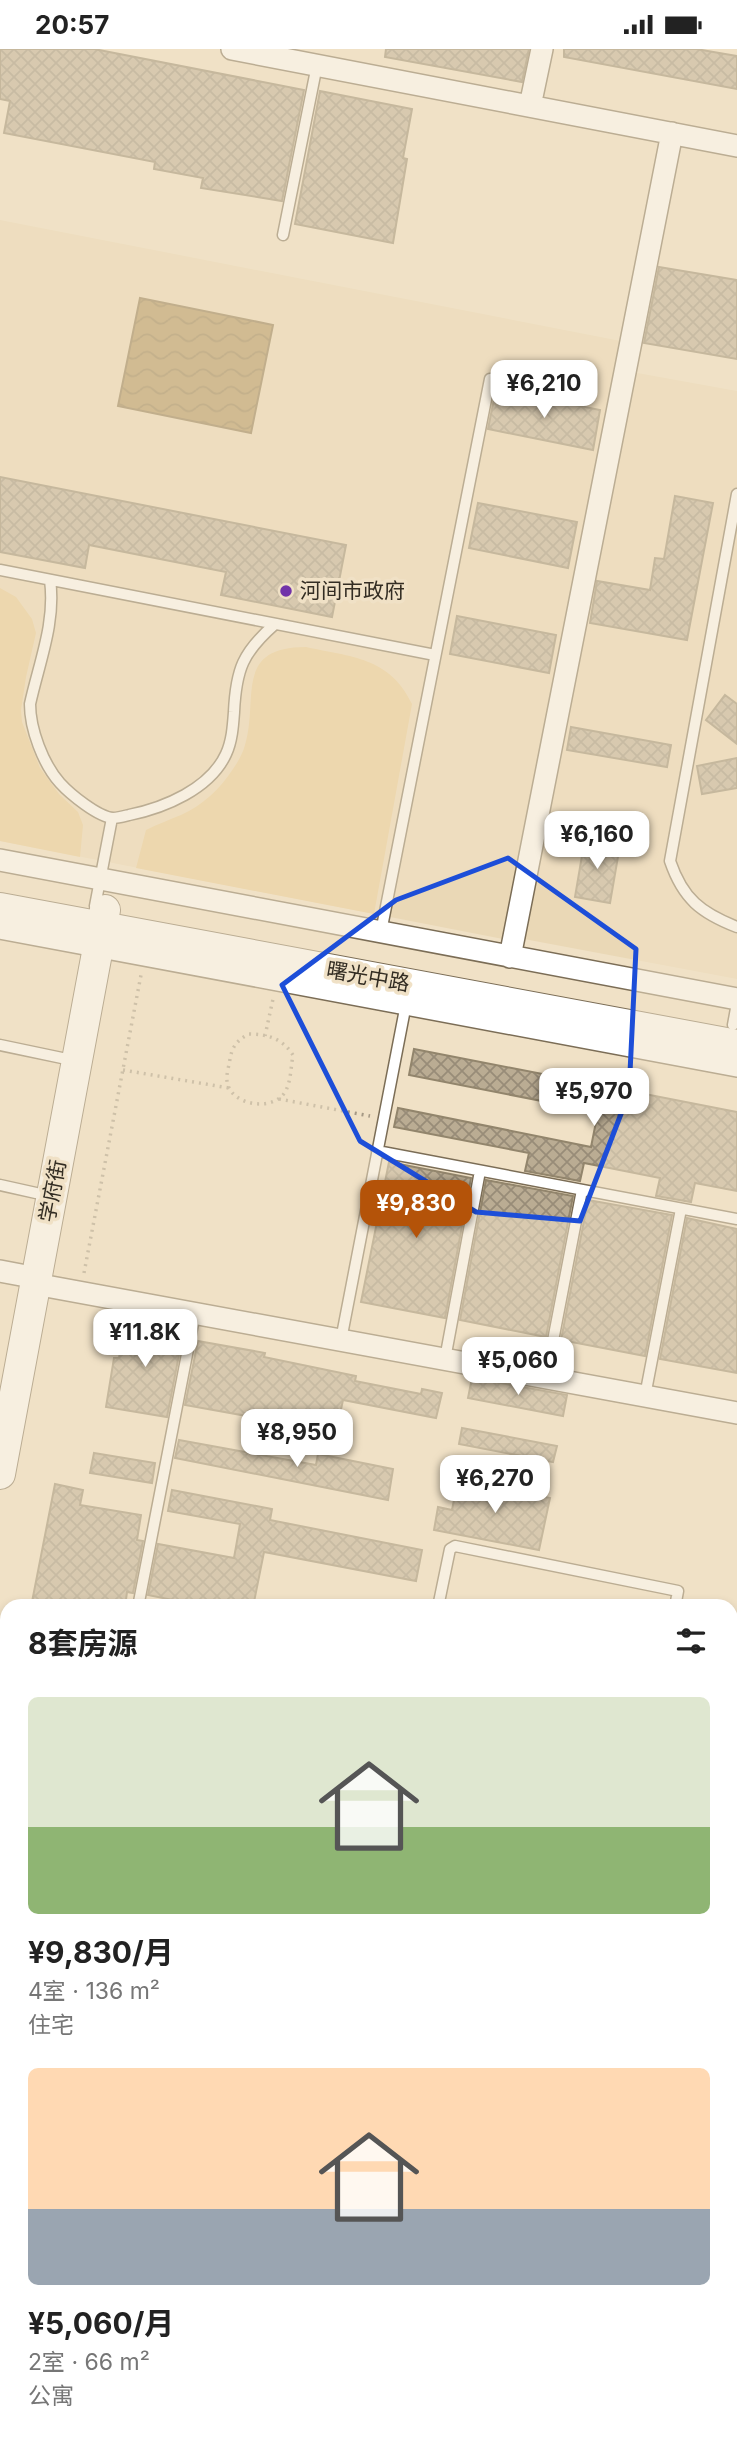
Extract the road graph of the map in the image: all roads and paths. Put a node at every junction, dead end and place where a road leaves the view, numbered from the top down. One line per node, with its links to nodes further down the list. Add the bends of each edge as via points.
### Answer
1 (232, 49): 3 (street)
2 (542, 49): 4 (street)
3 (317, 65): 4 (street); 7 (lane)
4 (530, 106): 5 (street)
5 (672, 133): 6 (street); 24 (street)
6 (737, 146)
7 (283, 235)
8 (490, 379): 14 (lane)
9 (737, 494): 10 (lane)
10 (733, 537): 20 (lane, via 670,861 693,904)
11 (0, 570): 12 (lane)
12 (50, 580): 13 (lane); 15 (lane, via 50,620 30,716 42,753 57,779 83,803)
13 (275, 624): 14 (lane); 15 (lane, via 255,642 242,663 226,755 208,778 154,810)
14 (436, 655): 22 (lane)
15 (112, 818): 19 (lane)
16 (0, 860): 19 (street)
17 (0, 888): 19 (street, 曙光中路)
18 (0, 908): 19 (street, 曙光中路)
19 (95, 918): 21 (street); 22 (street); 23 (street); 27 (street, 曙光中路); 30 (street, 学府街); 43 (street, 学府街)
20 (737, 927)
21 (0, 929)
22 (381, 932): 24 (street)
23 (145, 955): 25 (street); 32 (path)
24 (510, 957): 27 (street)
25 (276, 980): 26 (street); 28 (path)
26 (406, 1004): 31 (street); 35 (lane)
27 (736, 1019)
28 (265, 1037): 33 (path, via 248,1034 235,1044); 34 (path, via 278,1039 293,1055 288,1088)
29 (0, 1045): 30 (lane)
30 (62, 1058): 40 (street, 学府街)
31 (737, 1066)
32 (123, 1070): 33 (path); 44 (path)
33 (229, 1089): 34 (path, via 244,1101 265,1104)
34 (279, 1098): 35 (path)
35 (384, 1119): 36 (lane)
36 (377, 1151): 37 (lane); 46 (lane)
37 (481, 1171): 39 (lane); 47 (lane)
38 (0, 1185): 40 (lane)
39 (582, 1190): 41 (lane); 48 (lane)
40 (36, 1193): 43 (street, 学府街)
41 (681, 1209): 42 (lane); 50 (lane)
42 (737, 1220)
43 (19, 1277): 44 (street); 49 (street, 学府街); 52 (street, 学府街)
44 (81, 1292): 45 (street)
45 (195, 1313): 46 (street); 53 (lane)
46 (341, 1340): 47 (street)
47 (445, 1359): 48 (street)
48 (546, 1377): 50 (street)
49 (0, 1389)
50 (645, 1396): 51 (street)
51 (737, 1413)
52 (0, 1474)
53 (140, 1599)
54 (440, 1599): 55 (lane, via 450,1549 455,1546 678,1591)
55 (676, 1599)

